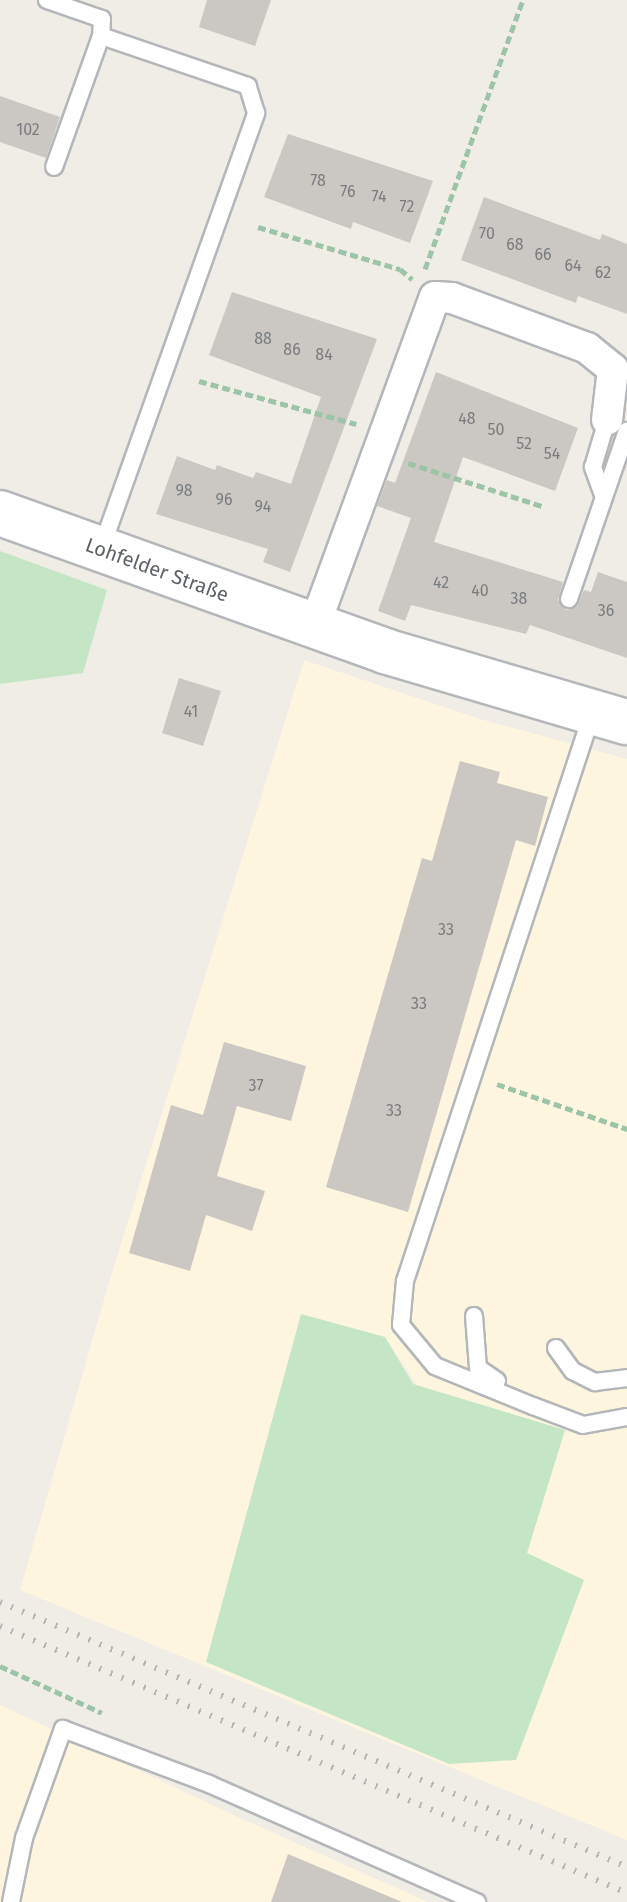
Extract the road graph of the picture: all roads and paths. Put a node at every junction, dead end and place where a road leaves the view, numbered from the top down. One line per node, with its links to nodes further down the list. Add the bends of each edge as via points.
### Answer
1 (47, 0): 3 (lane, via 102,19)
2 (523, 0): 6 (path, via 424,268)
3 (101, 36): 4 (lane); 12 (lane, via 248,86 256,113)
4 (54, 167)
5 (258, 227): 6 (path, via 400,269)
6 (435, 297): 8 (street, via 452,298 587,348 613,369); 9 (street)
7 (199, 381): 9 (path)
8 (617, 426): 13 (lane, via 593,467 603,495)
9 (380, 442): 10 (path); 14 (street)
10 (542, 506)
11 (0, 513): 12 (street, Lohfelder Straße)
12 (100, 550): 14 (street, Lohfelder Straße)
13 (569, 599)
14 (314, 627): 15 (street, Lohfelder Straße)
15 (610, 717): 16 (lane)
16 (469, 1075): 17 (path); 21 (lane, via 405,1281 401,1325 435,1366)
17 (627, 1129)
18 (474, 1316): 21 (lane, via 478,1368)
19 (556, 1348): 20 (lane, via 573,1371 595,1382)
20 (627, 1378)
21 (533, 1406): 22 (lane, via 583,1425)
22 (627, 1417)
23 (11, 1902): 24 (lane, via 24,1838 63,1729 209,1784)
24 (477, 1902)

